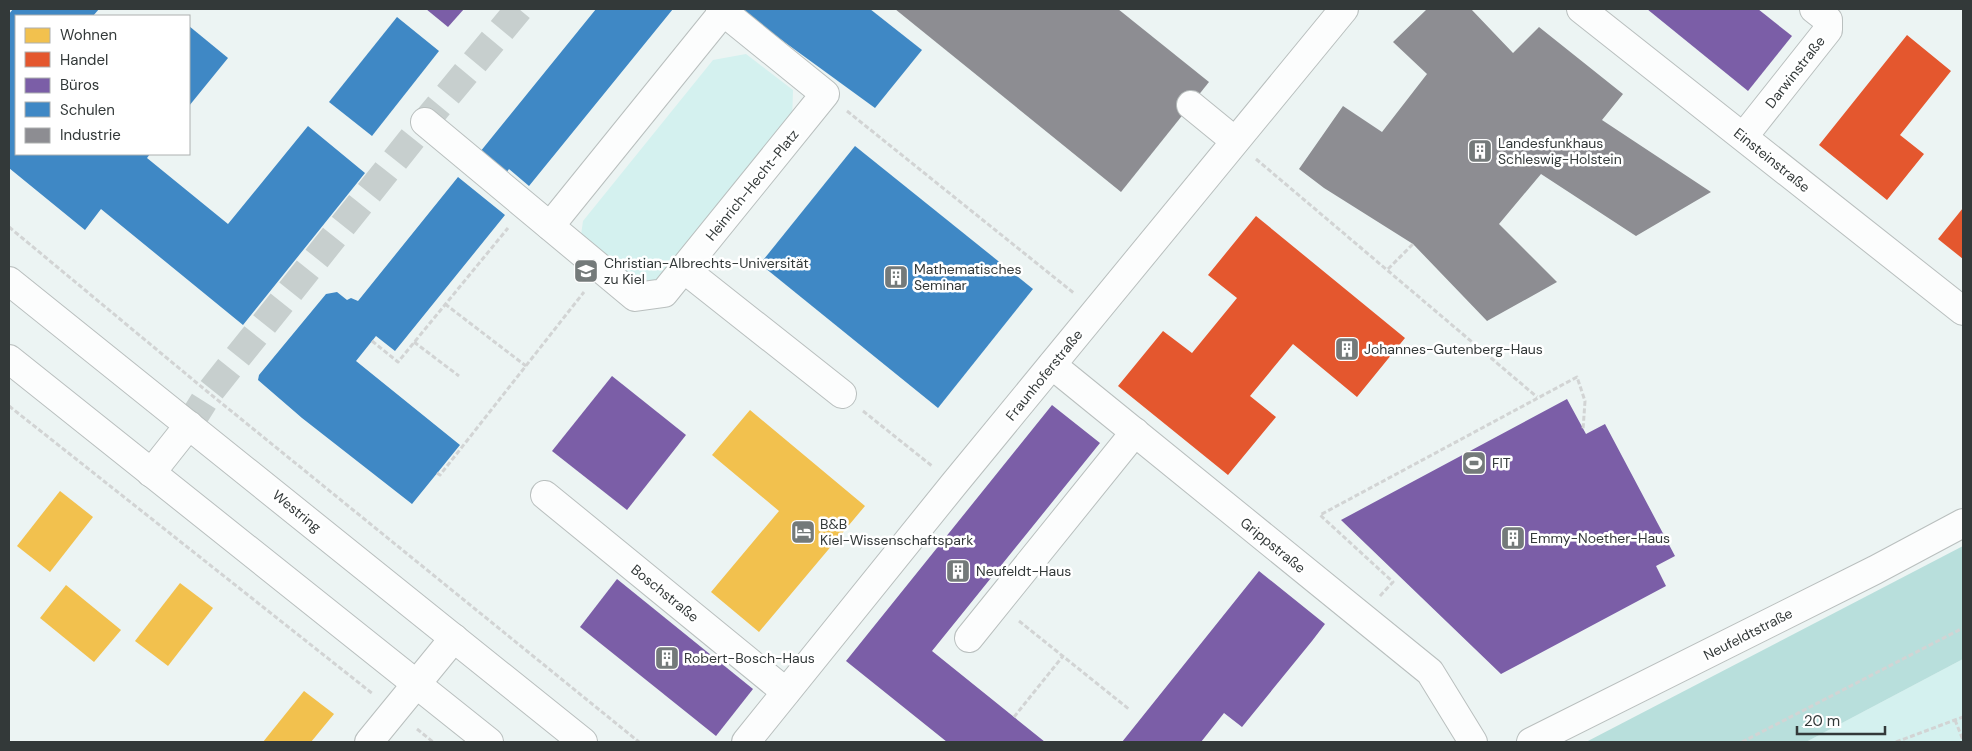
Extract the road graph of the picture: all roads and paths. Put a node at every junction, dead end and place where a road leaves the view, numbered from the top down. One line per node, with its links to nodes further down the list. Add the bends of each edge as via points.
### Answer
1 (1344, 9): 9 (street, Fraunhoferstraße)
2 (1581, 9): 8 (street, Einsteinstraße)
3 (1814, 9): 8 (street, Darwinstraße, via 1828,20 1828,30)
4 (721, 10): 5 (street); 11 (street)
5 (825, 94): 14 (street, Heinrich-Hecht-Platz); 19 (path)
6 (1191, 105): 9 (street)
7 (425, 122): 10 (street, Heinrich-Hecht-Platz)
8 (1744, 136): 20 (street, Einsteinstraße)
9 (1235, 140): 15 (path); 19 (street, Fraunhoferstraße)
10 (525, 206): 11 (street, Heinrich-Hecht-Platz); 18 (path)
11 (550, 226): 16 (street, Heinrich-Hecht-Platz)
12 (9, 227): 56 (path, via 224,406)
13 (1413, 244): 15 (path)
14 (684, 269): 16 (street, Heinrich-Hecht-Platz, via 664,293 635,296); 27 (street)
15 (1388, 269): 28 (path)
16 (602, 270): 25 (path)
17 (9, 281): 30 (street, Westring)
18 (445, 304): 22 (path); 25 (path)
19 (1096, 311): 24 (street, Fraunhoferstraße)
20 (1963, 311)
21 (372, 341): 22 (path, via 398,362)
22 (414, 342): 26 (path)
23 (9, 360): 33 (street)
24 (1052, 365): 32 (street, Grippstraße); 35 (street, Fraunhoferstraße)
25 (526, 366): 34 (path, via 440,475)
26 (459, 376)
27 (842, 394): 35 (path)
28 (1537, 397): 31 (path, via 1577,377 1585,401); 39 (path, via 1320,515 1393,582)
29 (9, 406): 47 (path)
30 (189, 424): 33 (street); 41 (street, Westring)
31 (1584, 430)
32 (1135, 432): 38 (street); 39 (street, Grippstraße)
33 (152, 473): 44 (street)
34 (437, 473)
35 (954, 484): 45 (street, Fraunhoferstraße)
36 (545, 494): 45 (street, Boschstraße)
37 (1963, 523): 59 (street, Neufeldtstraße)
38 (997, 603): 42 (street); 43 (path)
39 (1361, 617): 58 (street, Grippstraße, via 1430,672)
40 (1963, 628): 60 (path)
41 (454, 638): 44 (street); 55 (street, Westring)
42 (969, 638)
43 (1063, 656): 46 (path); 48 (path)
44 (416, 683): 47 (street); 54 (street)
45 (786, 692): 57 (street, Fraunhoferstraße)
46 (1130, 710)
47 (394, 711): 52 (street); 53 (path)
48 (1014, 717)
49 (1963, 717): 50 (path)
50 (1955, 720): 51 (path); 61 (path)
51 (1963, 740)
52 (369, 742)
53 (433, 742)
54 (489, 742)
55 (583, 742)
56 (640, 742)
57 (746, 742)
58 (1473, 742)
59 (1532, 742)
60 (1742, 742)
61 (1896, 742)

